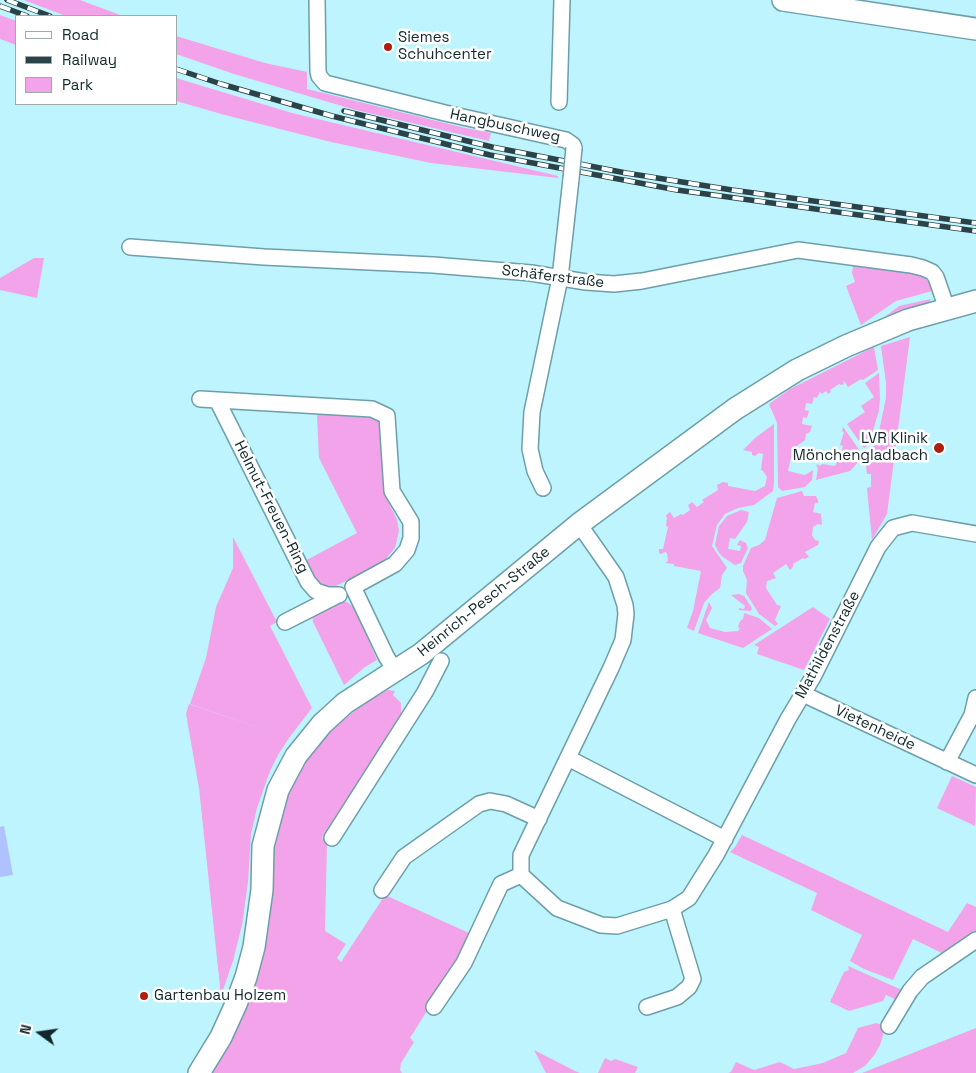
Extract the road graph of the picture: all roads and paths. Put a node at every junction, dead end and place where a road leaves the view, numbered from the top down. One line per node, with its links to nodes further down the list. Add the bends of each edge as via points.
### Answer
1 (317, 0): 7 (street, Hangbuschweg, bridge, via 318,66 319,76 325,83 566,140 573,145)
2 (562, 0): 5 (street)
3 (783, 0): 4 (street)
4 (976, 29)
5 (560, 102)
6 (130, 247): 7 (street, Schäferstraße, via 434,265)
7 (560, 278): 9 (street, Schäferstraße, via 614,284 642,281 798,250 923,268 936,277); 12 (street, Hangbuschweg, via 532,412 530,449 535,472)
8 (976, 301): 9 (street, Heinrich-Pesch-Straße)
9 (947, 308): 13 (street, Heinrich-Pesch-Straße, via 872,334 797,370 735,409)
10 (200, 399): 11 (street)
11 (217, 400): 15 (street, via 372,409 387,416 392,491 411,522 411,538 407,550 395,564); 16 (street, Helmut-Freuen-Ring, via 308,582 316,591)
12 (543, 488)
13 (579, 524): 19 (street, Heinrich-Pesch-Straße, via 422,654); 22 (street, via 616,577 626,614 623,640)
14 (976, 534): 20 (street, Mathildenstraße, via 912,523 893,528 878,547)
15 (353, 587): 16 (street); 19 (street)
16 (339, 594): 17 (street)
17 (286, 622)
18 (441, 660): 26 (street, Heinrich-Pesch-Straße, via 425,692)
19 (395, 671): 35 (street, Heinrich-Pesch-Straße, via 345,703 322,724 296,756 278,790 263,846 262,890 246,977 221,1037)
20 (803, 694): 23 (street, Vietenheide); 27 (street, Mathildenstraße)
21 (976, 698): 23 (street, via 972,715)
22 (568, 758): 25 (street); 27 (street)
23 (947, 762): 24 (street, Vietenheide)
24 (976, 775)
25 (538, 819): 28 (street, via 521,855); 29 (street, via 506,804 490,801 479,804 404,857)
26 (332, 838)
27 (725, 839): 30 (street, Mathildenstraße, via 689,898)
28 (520, 875): 30 (street, Mathildenstraße, via 557,908 601,925 617,926); 32 (street, via 501,884 464,963)
29 (382, 890)
30 (672, 909): 33 (street, via 693,979 677,997)
31 (976, 940): 34 (street, via 922,977)
32 (434, 1007)
33 (648, 1007)
34 (889, 1026)
35 (199, 1073)

